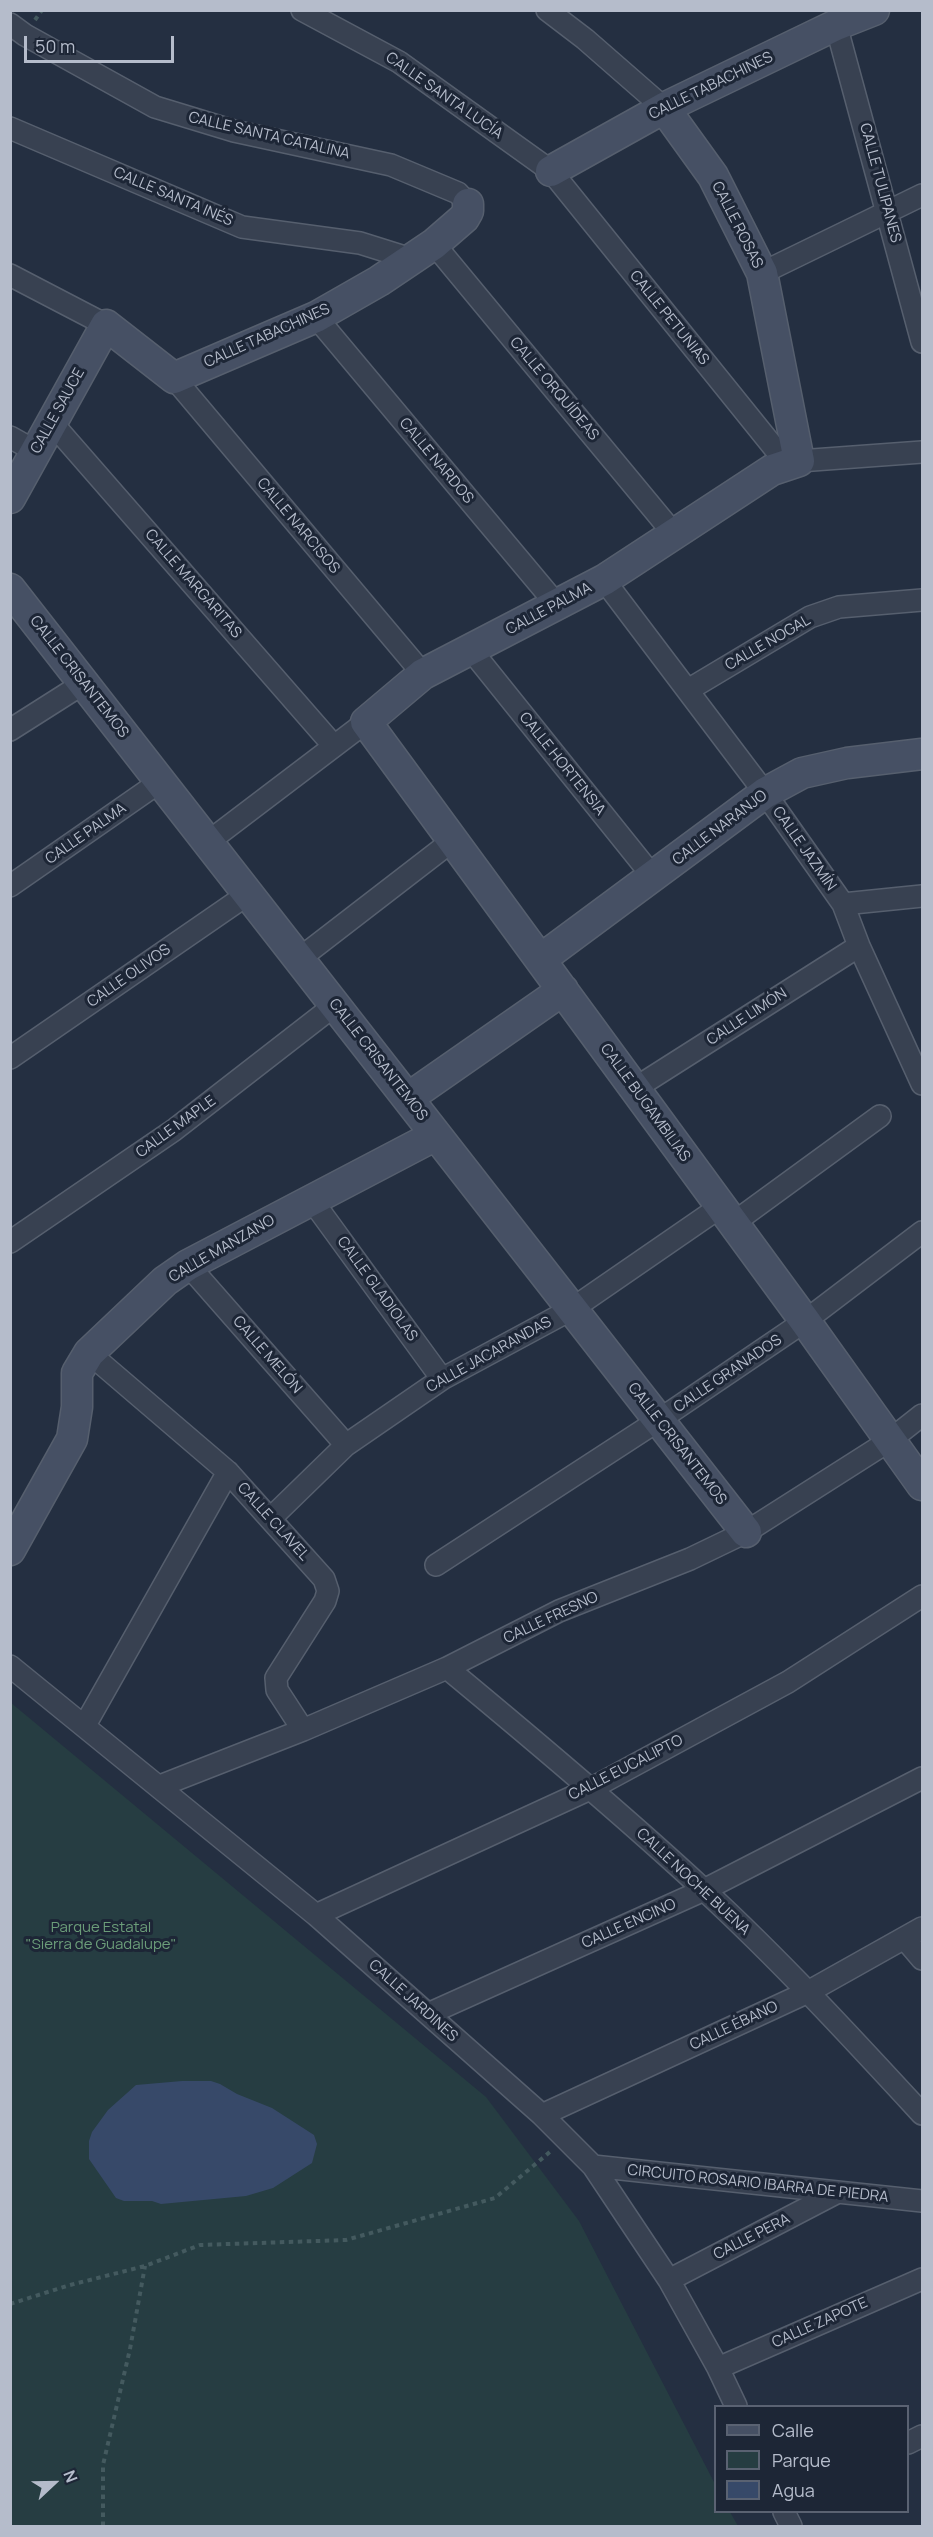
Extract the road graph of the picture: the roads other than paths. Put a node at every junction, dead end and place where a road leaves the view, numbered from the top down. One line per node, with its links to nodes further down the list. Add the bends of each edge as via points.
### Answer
1 (302, 10): 8 (street, CALLE SANTA LUCÍA, via 399,62)
2 (547, 10): 6 (street)
3 (874, 10): 4 (street, CALLE TABACHINES)
4 (827, 17): 6 (street, CALLE TABACHINES); 11 (street, CALLE TULIPANES)
5 (10, 24): 10 (street, CALLE SANTA CATALINA, via 155,107 234,131 391,165 458,193)
6 (664, 108): 8 (street, CALLE TABACHINES); 13 (street, CALLE ROSAS, via 713,176)
7 (10, 128): 12 (street, CALLE SANTA INÉS, via 242,227)
8 (551, 171): 22 (street, CALLE PETUNIAS)
9 (922, 195): 11 (street)
10 (468, 204): 12 (street, CALLE TABACHINES, via 464,218)
11 (888, 212): 13 (street); 17 (street, CALLE TULIPANES)
12 (423, 251): 15 (street, CALLE TABACHINES); 24 (street, CALLE ORQUÍDEAS)
13 (762, 273): 22 (street, CALLE ROSAS)
14 (10, 275): 16 (street)
15 (316, 317): 18 (street, CALLE TABACHINES); 28 (street, CALLE NARDOS)
16 (106, 325): 18 (street); 19 (street, CALLE SAUCE)
17 (922, 342)
18 (174, 378): 30 (street, CALLE NARCISOS)
19 (52, 423): 20 (street, CALLE SAUCE); 35 (street, CALLE MARGARITAS)
20 (23, 444): 23 (street, CALLE SAUCE)
21 (922, 452): 22 (street, CALLE PALMA)
22 (794, 463): 24 (street, CALLE PALMA, via 772,470)
23 (10, 498)
24 (674, 534): 25 (street, CALLE PALMA)
25 (604, 580): 28 (street, CALLE PALMA); 32 (street, CALLE JAZMÍN)
26 (10, 589): 31 (street, CALLE CRISANTEMOS)
27 (922, 600): 32 (street, CALLE NOGAL, via 839,607 810,617)
28 (557, 605): 29 (street, CALLE PALMA)
29 (471, 650): 30 (street, CALLE PALMA); 41 (street, CALLE HORTENSIA)
30 (423, 674): 33 (street, CALLE PALMA)
31 (84, 683): 34 (street); 37 (street, CALLE CRISANTEMOS)
32 (688, 690): 38 (street, CALLE JAZMÍN)
33 (366, 722): 35 (street, CALLE PALMA); 39 (street, CALLE BUGAMBILIAS)
34 (10, 730)
35 (333, 745): 40 (street, CALLE PALMA)
36 (922, 754): 38 (street, CALLE NARANJO, via 802,773)
37 (161, 781): 40 (street, CALLE CRISANTEMOS); 42 (street, CALLE PALMA)
38 (765, 793): 41 (street, CALLE NARANJO); 45 (street, CALLE JAZMÍN)
39 (452, 841): 47 (street); 48 (street, CALLE BUGAMBILIAS)
40 (207, 842): 43 (street, CALLE CRISANTEMOS)
41 (654, 878): 48 (street, CALLE NARANJO)
42 (10, 886)
43 (248, 894): 47 (street, CALLE CRISANTEMOS); 52 (street, CALLE OLIVOS)
44 (922, 896): 45 (street)
45 (843, 904): 46 (street, CALLE JAZMÍN)
46 (859, 946): 51 (street, CALLE JAZMÍN); 54 (street, CALLE LIMÓN)
47 (299, 958): 50 (street, CALLE CRISANTEMOS)
48 (542, 959): 49 (street, CALLE BUGAMBILIAS)
49 (563, 990): 54 (street, CALLE BUGAMBILIAS); 55 (street)
50 (335, 1005): 55 (street, CALLE CRISANTEMOS); 61 (street, CALLE MAPLE, via 174,1130)
51 (913, 1044): 53 (street, CALLE JAZMÍN)
52 (10, 1058)
53 (922, 1084)
54 (634, 1089): 59 (street, CALLE BUGAMBILIAS)
55 (408, 1098): 57 (street, CALLE CRISANTEMOS)
56 (880, 1116): 59 (street, CALLE JACARANDAS)
57 (436, 1135): 58 (street, CALLE MANZANO); 63 (street, CALLE CRISANTEMOS)
58 (311, 1199): 62 (street, CALLE MANZANO); 66 (street, CALLE GLADIOLAS)
59 (726, 1216): 63 (street, CALLE JACARANDAS); 64 (street, CALLE BUGAMBILIAS)
60 (922, 1232): 64 (street, CALLE GRANADOS)
61 (10, 1242)
62 (188, 1265): 65 (street, CALLE MANZANO, via 165,1281); 70 (street, CALLE MELÓN)
63 (572, 1309): 66 (street, CALLE JACARANDAS); 68 (street, CALLE CRISANTEMOS)
64 (805, 1321): 68 (street, CALLE GRANADOS); 69 (street, CALLE BUGAMBILIAS)
65 (89, 1353): 71 (street, CALLE CLAVEL); 75 (street, CALLE MANZANO, via 77,1372 72,1439)
66 (442, 1378): 70 (street, CALLE JACARANDAS)
67 (922, 1415): 69 (street, CALLE FRESNO)
68 (659, 1420): 74 (street, CALLE CRISANTEMOS); 76 (street, CALLE GRANADOS)
69 (889, 1441): 72 (street, CALLE BUGAMBILIAS); 74 (street, CALLE FRESNO)
70 (346, 1445): 73 (street, CALLE JACARANDAS)
71 (228, 1472): 73 (street, CALLE CLAVEL); 80 (street)
72 (922, 1485)
73 (271, 1518): 81 (street, CALLE CLAVEL, via 324,1578 328,1591 276,1678 277,1689)
74 (746, 1532): 79 (street, CALLE FRESNO, via 690,1559 559,1611)
75 (10, 1550)
76 (436, 1565)
77 (922, 1596): 84 (street, CALLE EUCALIPTO, via 788,1682)
78 (10, 1666): 80 (street, CALLE JARDINES)
79 (447, 1668): 81 (street, CALLE FRESNO); 84 (street, CALLE NOCHE BUENA)
80 (85, 1725): 83 (street, CALLE JARDINES)
81 (303, 1730): 83 (street, CALLE FRESNO)
82 (922, 1778): 85 (street, CALLE ENCINO)
83 (160, 1786): 86 (street, CALLE JARDINES)
84 (592, 1788): 85 (street, CALLE NOCHE BUENA); 86 (street, CALLE EUCALIPTO)
85 (704, 1890): 89 (street, CALLE NOCHE BUENA); 90 (street, CALLE ENCINO)
86 (316, 1915): 90 (street, CALLE JARDINES)
87 (914, 1934): 88 (street); 89 (street, CALLE ÉBANO)
88 (922, 1959)
89 (808, 1992): 91 (street, CALLE NOCHE BUENA); 92 (street, CALLE ÉBANO)
90 (428, 2014): 92 (street, CALLE JARDINES)
91 (922, 2114)
92 (542, 2115): 93 (street, CALLE JARDINES)
93 (593, 2166): 94 (street, CIRCUITO ROSARIO IBARRA DE PIEDRA); 97 (street, CALLE JARDINES)
94 (836, 2193): 95 (street, CIRCUITO ROSARIO IBARRA DE PIEDRA); 97 (street, CALLE PERA)
95 (922, 2201)
96 (922, 2279): 98 (street, CALLE ZAPOTE)
97 (669, 2280): 98 (street, CALLE JARDINES)
98 (718, 2368): 99 (street, CALLE JARDINES)
99 (736, 2405)

